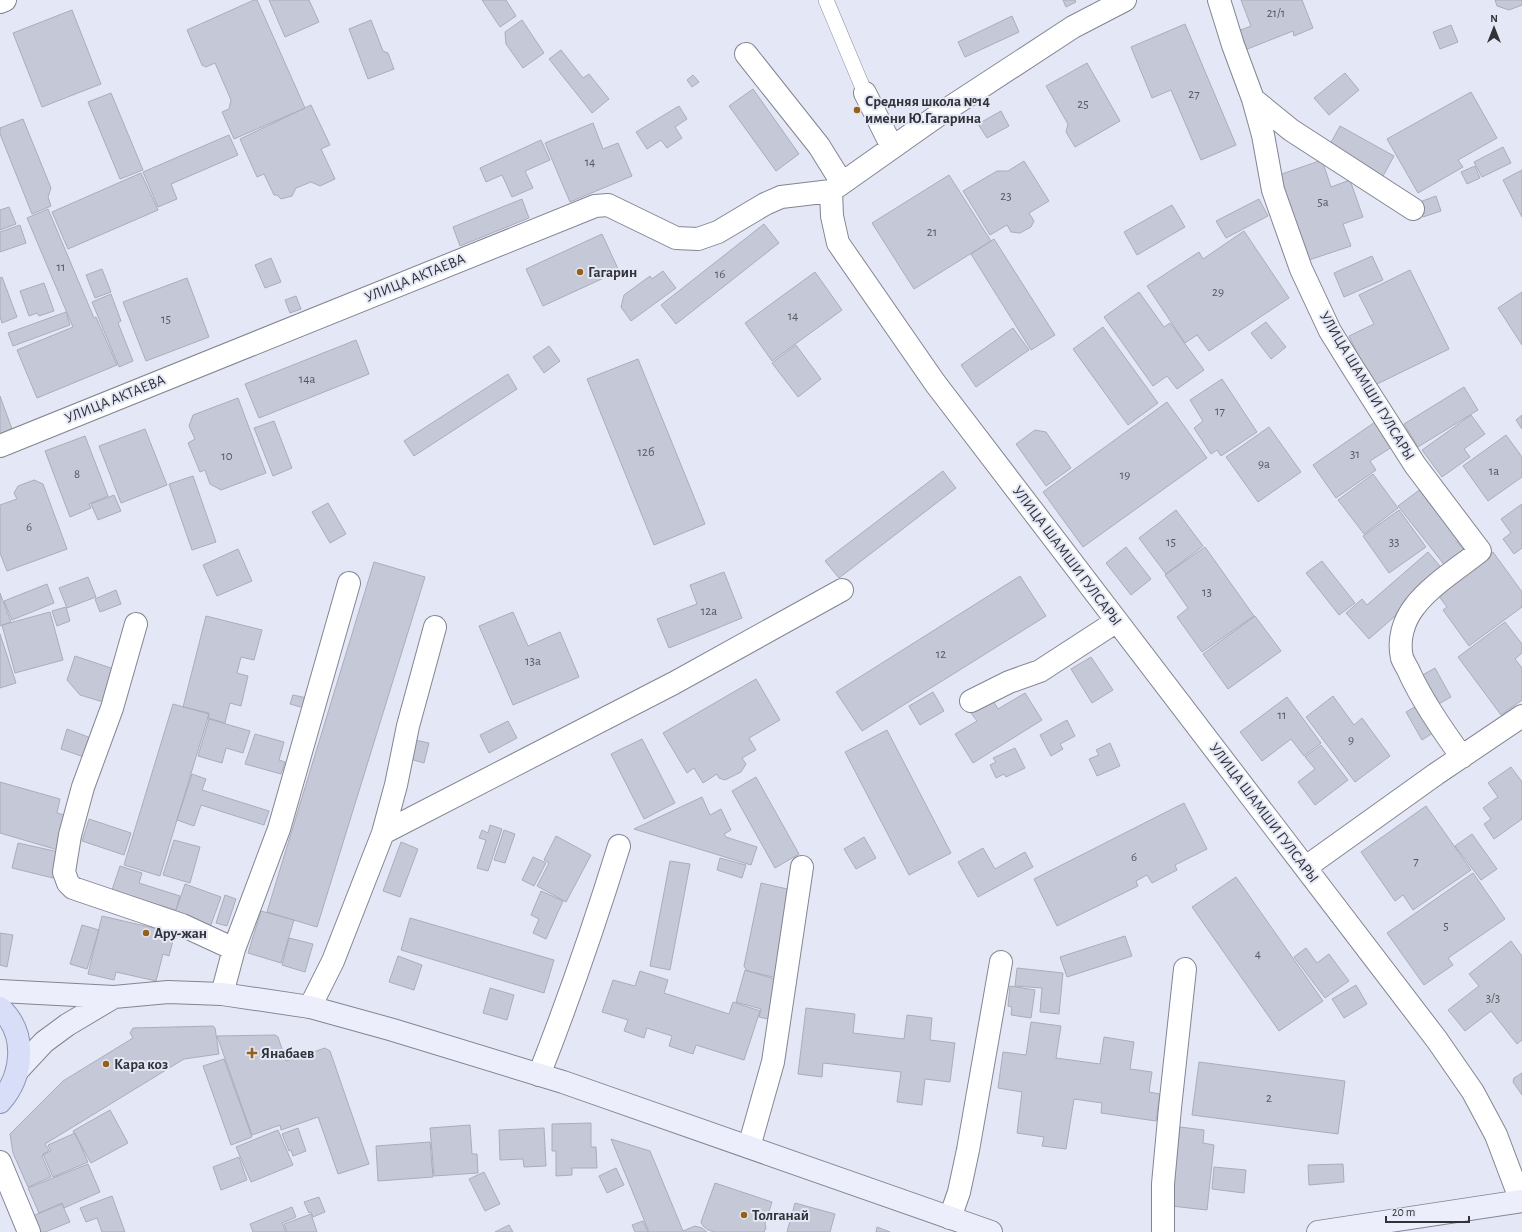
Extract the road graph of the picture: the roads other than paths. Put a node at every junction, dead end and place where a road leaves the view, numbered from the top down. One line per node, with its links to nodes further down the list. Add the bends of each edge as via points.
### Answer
1 (5, 0): 5 (street)
2 (826, 0): 7 (lane)
3 (1124, 0): 9 (street, via 1072,27)
4 (1219, 0): 8 (street, УЛИЦА ШАМШИ ГУЛСАРЫ)
5 (0, 2)
6 (746, 54): 10 (street, via 819,146)
7 (865, 94): 9 (street)
8 (1253, 98): 11 (street, via 1291,130); 20 (street, УЛИЦА ШАМШИ ГУЛСАРЫ, via 1273,190 1301,269 1330,331 1415,465 1480,551 1415,606 1404,622 1401,641 1402,658 1416,688)
9 (892, 147): 10 (street)
10 (836, 187): 12 (street, УЛИЦА АКТАЕВА, via 781,197 718,232 698,239 676,238 608,205 595,206); 15 (street, УЛИЦА ШАМШИ ГУЛСАРЫ, via 832,216 838,243 935,384)
11 (1413, 209)
12 (0, 446)
13 (349, 583): 25 (street, via 278,829)
14 (842, 590): 21 (street, via 674,683)
15 (1117, 621): 18 (street, via 1040,671 1009,682); 24 (street, УЛИЦА ШАМШИ ГУЛСАРЫ)
16 (136, 624): 25 (street, via 112,708 70,835 64,867 66,878 74,888 182,925)
17 (435, 627): 21 (street)
18 (971, 701)
19 (1522, 716): 20 (street)
20 (1462, 757): 24 (street)
21 (383, 833): 31 (street, via 333,961)
22 (619, 846): 34 (street, via 564,1012)
23 (802, 867): 36 (street, via 773,1062)
24 (1306, 867): 38 (street, УЛИЦА ШАМШИ ГУЛСАРЫ, via 1437,1040 1473,1092 1496,1135)
25 (234, 949): 29 (street)
26 (1001, 962): 39 (street, via 968,1150 959,1192)
27 (1185, 969): 42 (street, via 1164,1177)
28 (0, 991): 30 (main road)
29 (222, 994): 30 (main road, via 168,992); 31 (main road)
30 (114, 997): 33 (main road, via 44,1042)
31 (310, 1007): 34 (main road)
32 (0, 1008): 33 (main road, via 15,1030 19,1051)
33 (17, 1071): 35 (main road, via 7,1094)
34 (539, 1075): 36 (main road)
35 (0, 1102)
36 (749, 1147): 39 (main road)
37 (0, 1162): 40 (street)
38 (1522, 1201): 43 (main road)
39 (950, 1218): 41 (main road)
40 (29, 1232)
41 (992, 1232)
42 (1163, 1232)
43 (1318, 1232)

